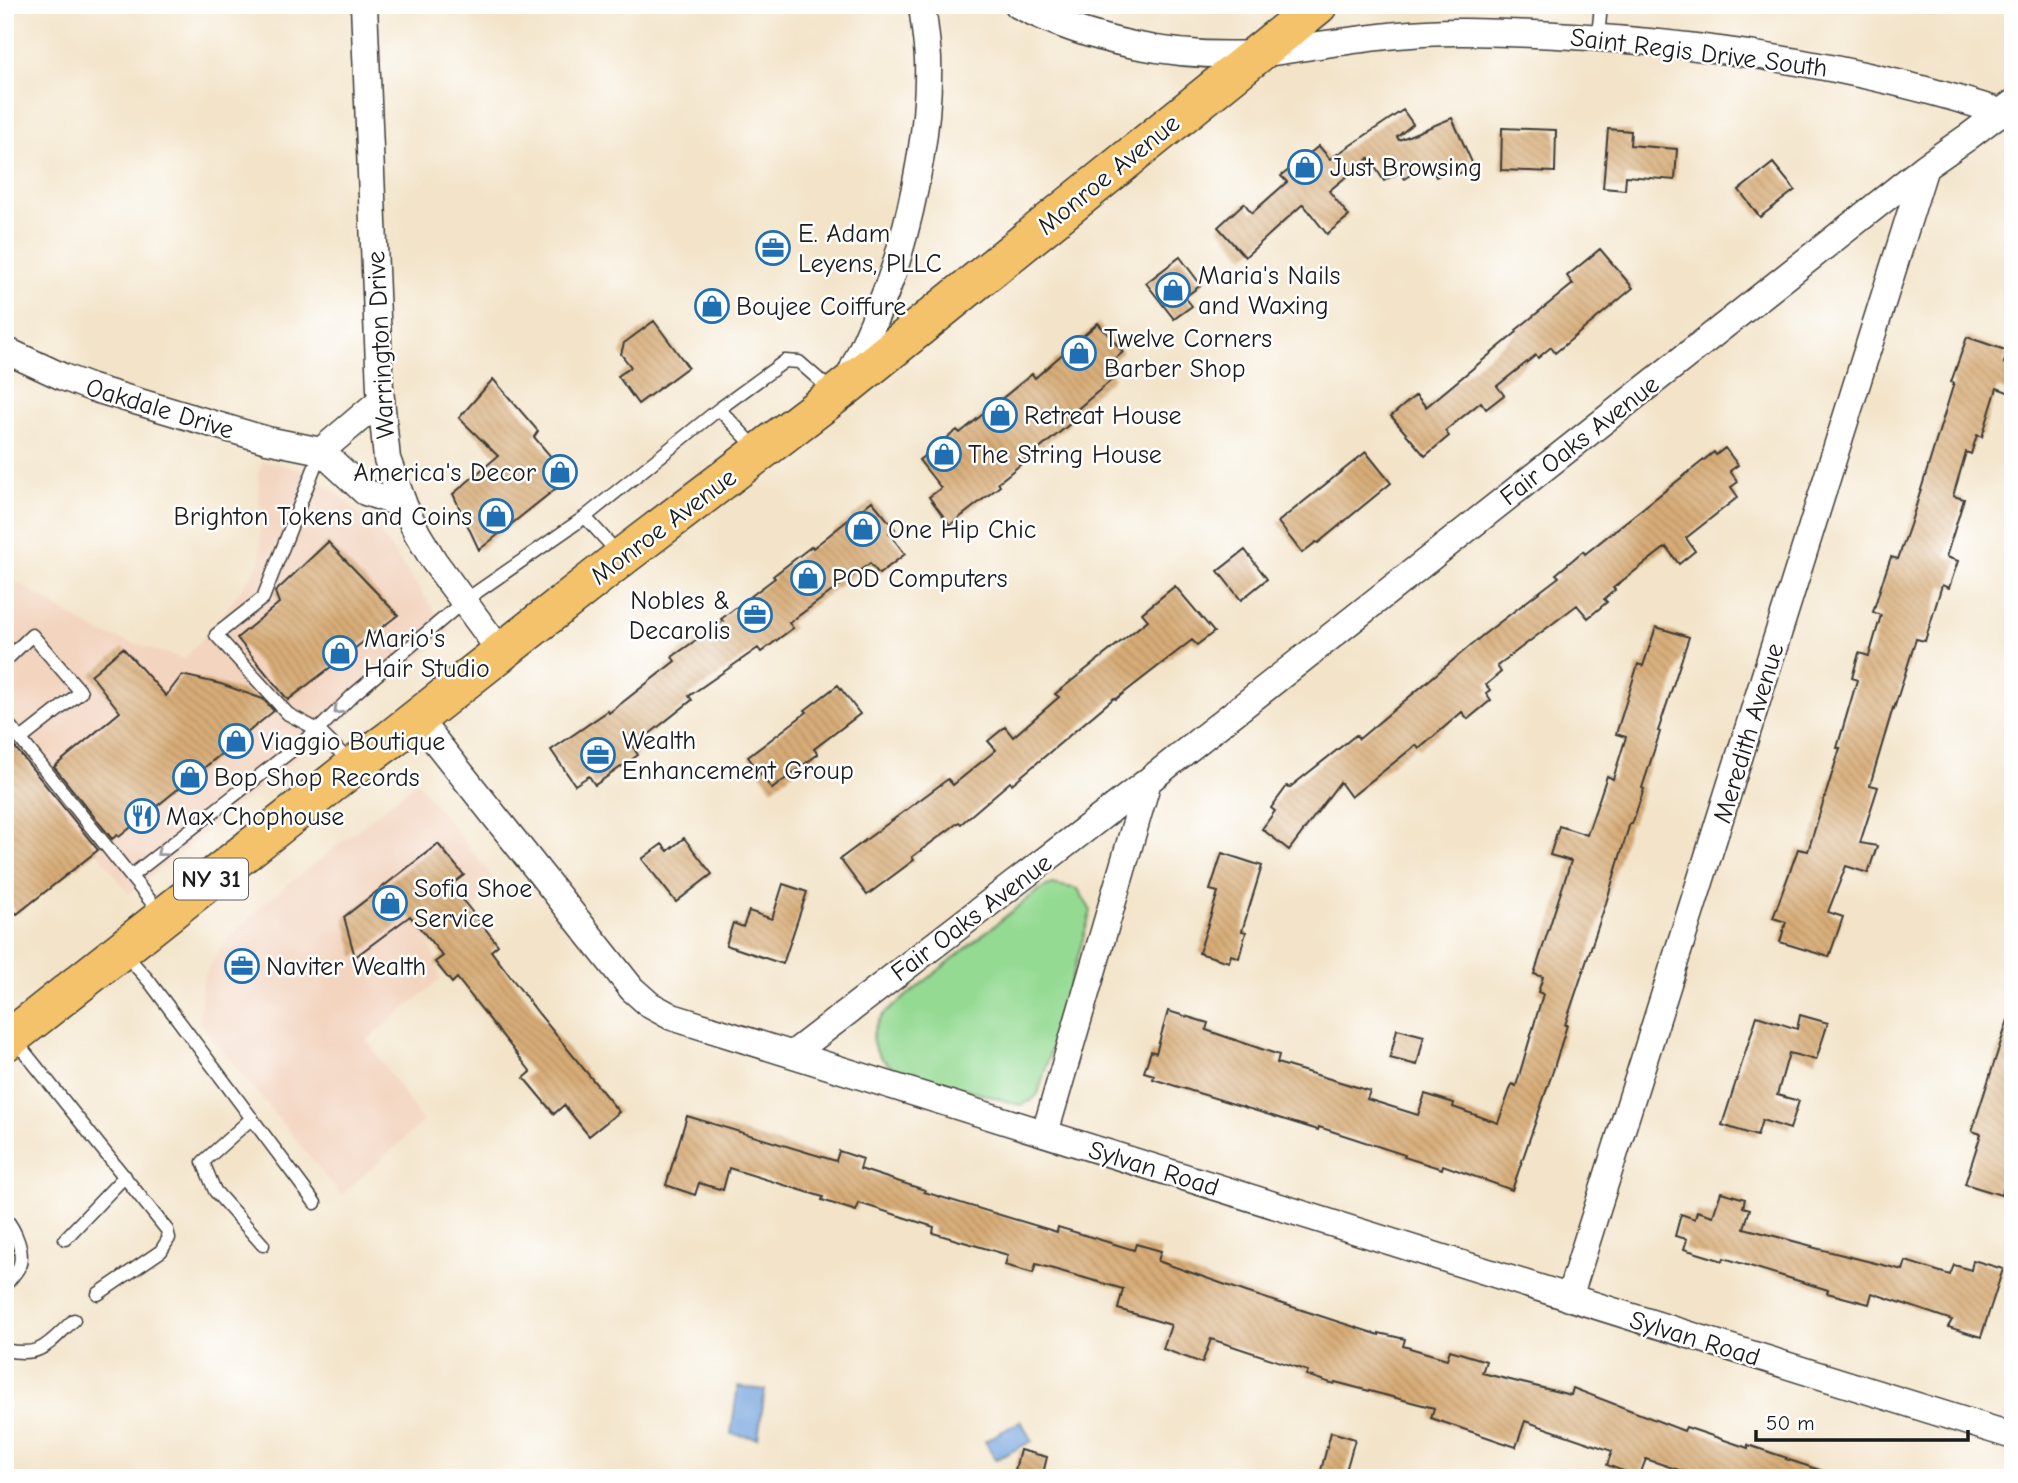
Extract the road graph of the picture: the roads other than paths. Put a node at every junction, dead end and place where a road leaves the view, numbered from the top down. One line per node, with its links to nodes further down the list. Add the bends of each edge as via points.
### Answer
1 (365, 5): 12 (street, Warrington Drive)
2 (922, 5): 11 (street, via 928,60 916,186 881,305)
3 (1018, 5): 7 (street, Saint Regis Drive South, via 1090,34 1149,48)
4 (1318, 5): 7 (main road, Monroe Avenue / NY 31)
5 (1601, 5): 6 (lane)
6 (1598, 37): 7 (street, Saint Regis Drive South, via 1462,32 1377,37); 8 (street, Saint Regis Drive South, via 1769,56)
7 (1255, 54): 11 (main road, Monroe Avenue / NY 31)
8 (2009, 110): 9 (street, Fair Oaks Avenue)
9 (1925, 167): 27 (street, Fair Oaks Avenue); 42 (street, Meredith Avenue)
10 (5, 350): 14 (street, Oakdale Drive, via 92,388 267,440)
11 (840, 391): 13 (lane, via 799,362 785,361); 15 (main road, Monroe Avenue / NY 31)
12 (381, 400): 14 (street); 16 (street, Warrington Drive, via 387,459)
13 (719, 409): 15 (lane); 17 (lane)
14 (321, 451): 16 (street, via 365,492); 24 (lane, via 263,598 216,635 288,714)
15 (760, 452): 18 (main road, Monroe Avenue / NY 31)
16 (404, 505): 19 (street, Warrington Drive, via 434,561)
17 (585, 517): 18 (lane); 19 (lane)
18 (622, 557): 20 (main road, Monroe Avenue / NY 31)
19 (464, 601): 20 (street, Warrington Drive); 24 (lane, one-way to 24, via 352,695)
20 (502, 652): 22 (main road, Monroe Avenue / NY 31)
21 (5, 661): 25 (lane, via 32,635 81,692)
22 (417, 718): 26 (main road, Monroe Avenue / NY 31); 32 (street, Sylvan Road, via 624,979 650,1005 673,1017)
23 (5, 720): 25 (lane)
24 (318, 730): 26 (lane); 28 (lane, one-way to 28)
25 (21, 739): 28 (lane)
26 (354, 766): 29 (main road, Monroe Avenue / NY 31)
27 (1149, 781): 32 (street, Fair Oaks Avenue); 34 (street)
28 (131, 876): 29 (lane)
29 (163, 917): 30 (main road, Monroe Avenue / NY 31)
30 (122, 950): 31 (main road, Monroe Avenue / NY 31); 33 (lane)
31 (9, 1040): 35 (lane)
32 (794, 1053): 34 (street, Sylvan Road)
33 (252, 1118): 36 (lane); 39 (lane, via 203,1162 215,1191)
34 (1045, 1133): 42 (street, Sylvan Road)
35 (125, 1176): 38 (lane); 41 (lane, via 169,1238 161,1251)
36 (315, 1203)
37 (5, 1218): 40 (lane, via 20,1247 20,1265)
38 (65, 1239)
39 (263, 1245)
40 (5, 1286)
41 (98, 1294)
42 (1569, 1298): 45 (street, Sylvan Road)
43 (74, 1321): 44 (lane, via 38,1352)
44 (5, 1350)
45 (2013, 1436)

